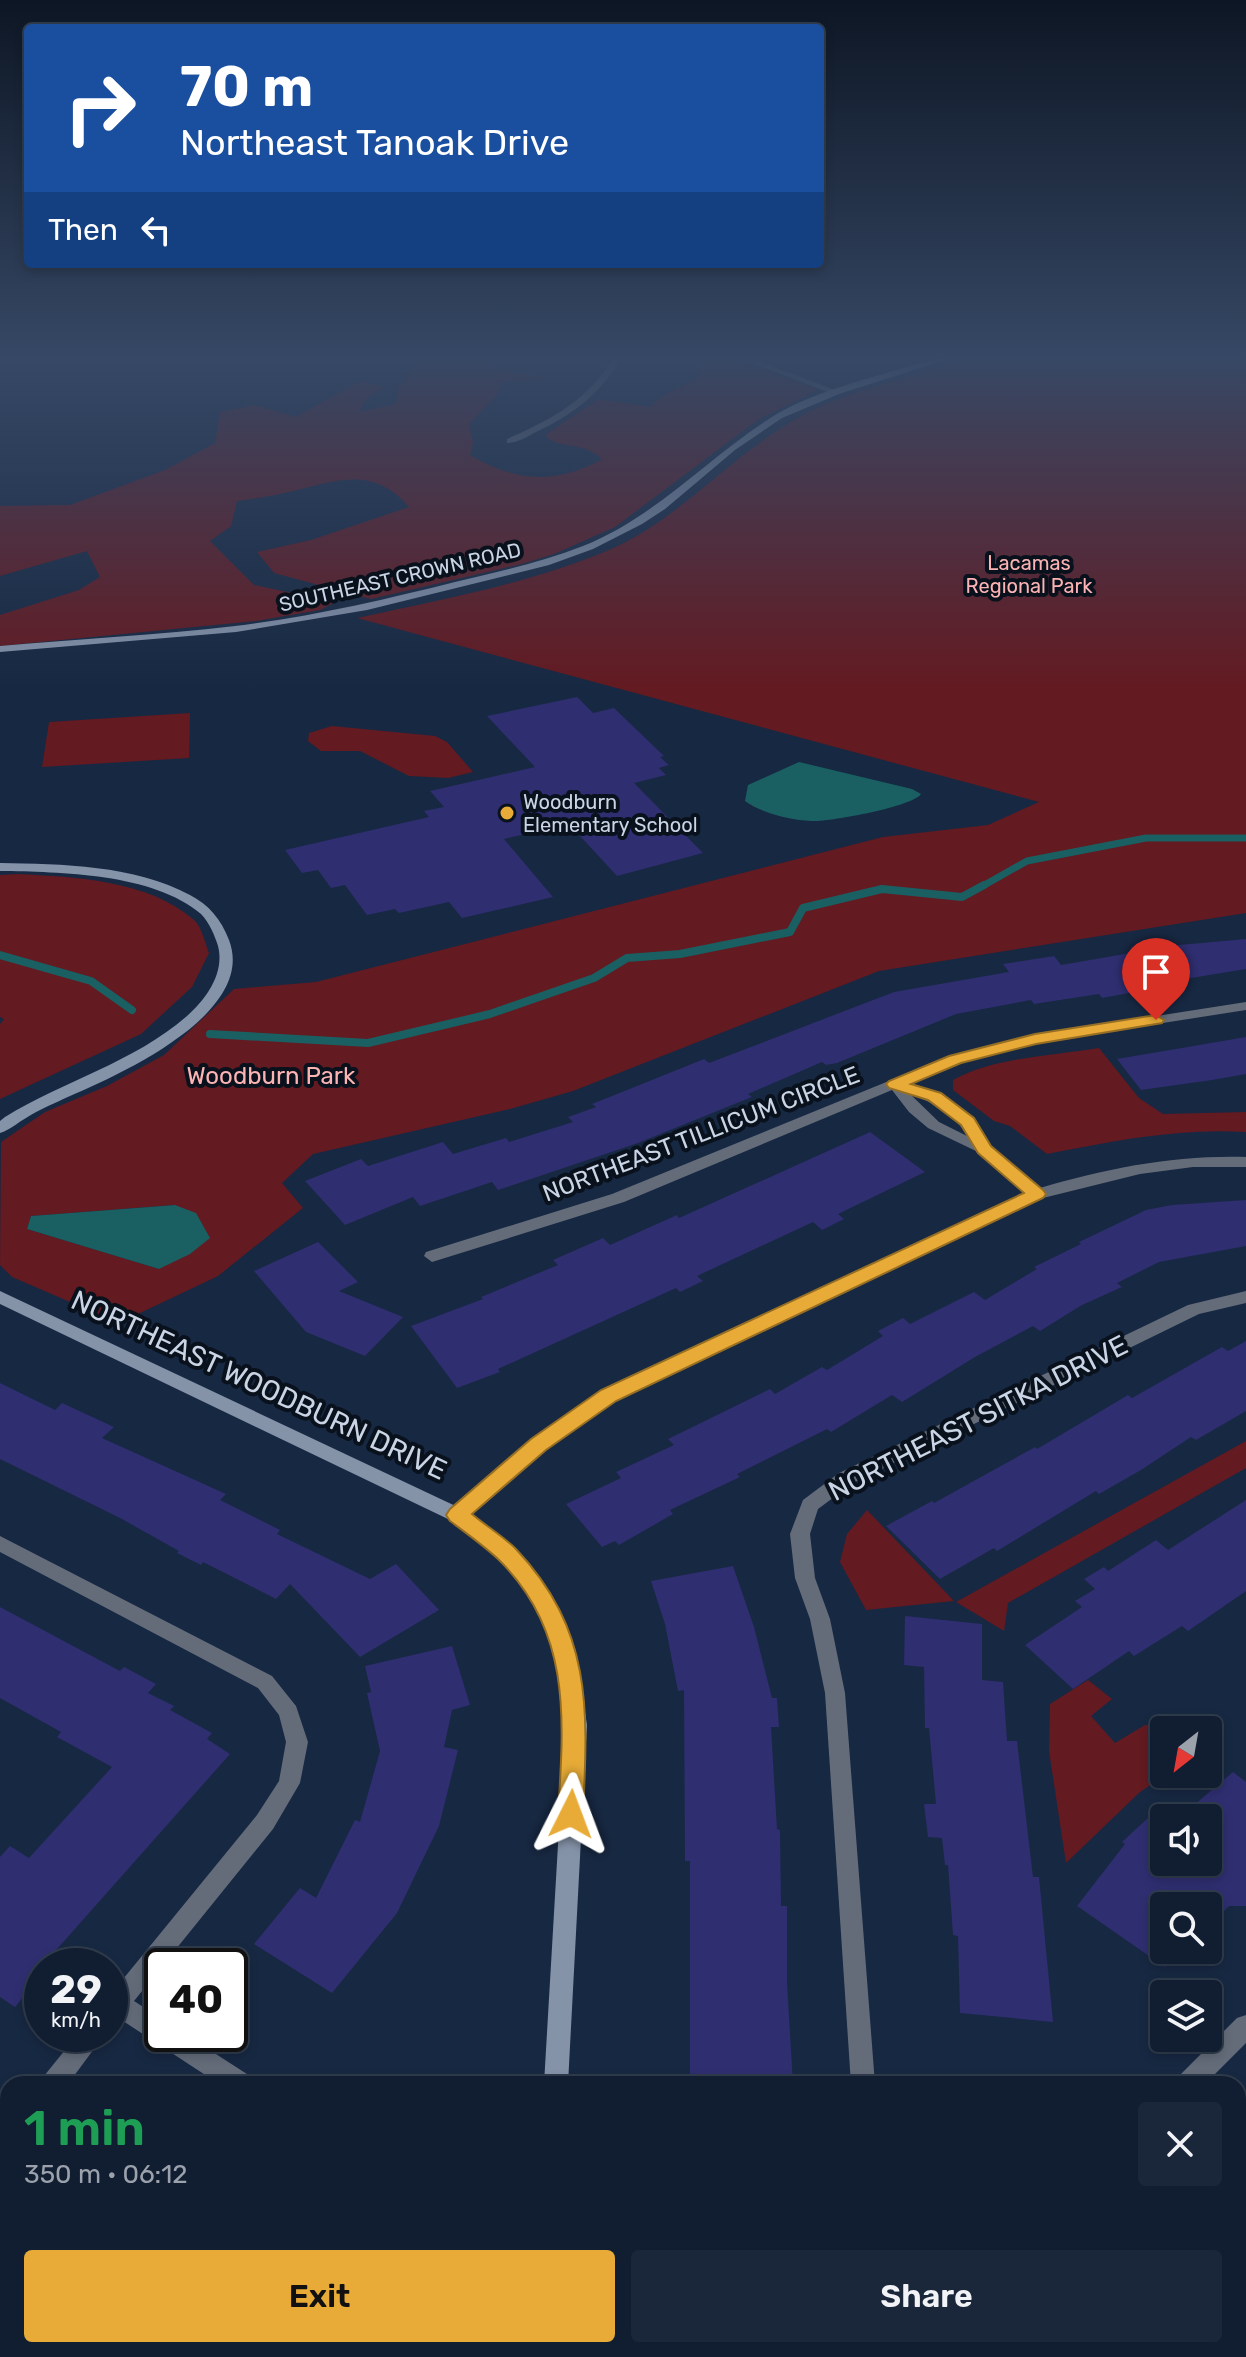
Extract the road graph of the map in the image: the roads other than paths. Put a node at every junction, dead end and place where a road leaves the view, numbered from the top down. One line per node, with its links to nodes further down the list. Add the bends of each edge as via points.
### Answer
1 (708, 468): 2 (street, SOUTHEAST CROWN ROAD, via 639,522 545,563 367,607 236,629)
2 (0, 649)
3 (0, 867): 6 (street, via 91,872 160,889 206,912 228,957 214,993 169,1037 135,1060 39,1102)
4 (1246, 1006): 5 (street, NORTHEAST TILLICUM CIRCLE, via 1035,1039 955,1059)
5 (895, 1084): 7 (street, NORTHEAST TILLICUM CIRCLE, via 914,1111 942,1133); 7 (street, NORTHEAST TILLICUM CIRCLE, via 935,1097 967,1122); 10 (street, NORTHEAST TILLICUM CIRCLE, via 618,1198)
6 (0, 1128)
7 (984, 1149): 9 (street, NORTHEAST TILLICUM CIRCLE)
8 (1246, 1162): 9 (street, via 1142,1168)
9 (1037, 1194): 13 (street, via 609,1395 538,1444)
10 (432, 1256)
11 (0, 1297): 13 (street, NORTHEAST WOODBURN DRIVE)
12 (1246, 1297): 22 (street, NORTHEAST SITKA DRIVE, via 1194,1309 846,1478 810,1505 800,1534 805,1578 820,1619 835,1693)
13 (457, 1515): 21 (street, NORTHEAST WOODBURN DRIVE, via 507,1554 541,1597 565,1648 576,1725)
14 (0, 1543): 15 (street, via 265,1682 289,1712 297,1742 289,1783 265,1822)
15 (128, 1991)
16 (1246, 2026): 23 (street)
17 (79, 2052): 19 (street)
18 (192, 2052): 20 (street)
19 (59, 2076)
20 (229, 2076)
21 (556, 2076)
22 (862, 2076)
23 (1196, 2076)

